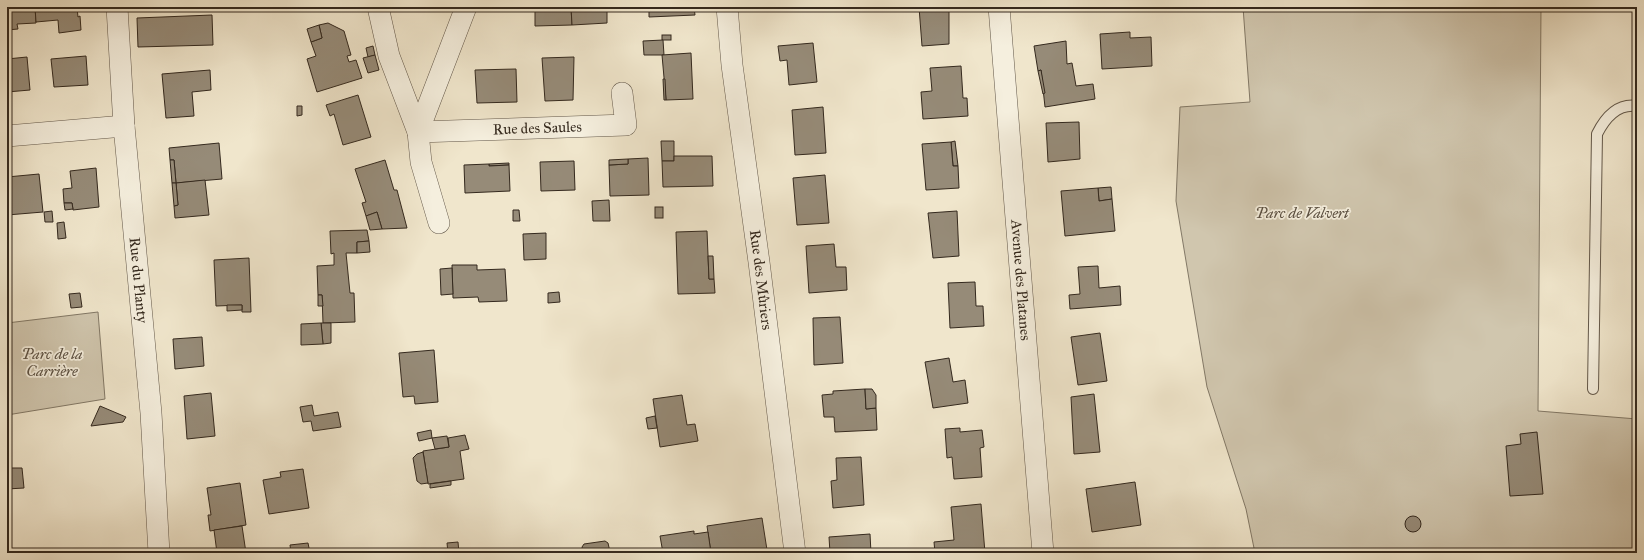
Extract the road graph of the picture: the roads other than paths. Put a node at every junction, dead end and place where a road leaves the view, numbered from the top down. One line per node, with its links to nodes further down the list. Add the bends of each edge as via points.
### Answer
1 (117, 7): 8 (street, Rue du Planty)
2 (378, 7): 9 (street, via 389,56)
3 (466, 7): 9 (street)
4 (727, 7): 14 (street, Rue des Mûriers, via 732,65)
5 (999, 7): 15 (street, Avenue des Platanes)
6 (622, 93): 9 (street, Rue des Saules, via 626,126)
7 (1637, 106): 12 (lane, via 1618,108 1604,121 1597,134)
8 (124, 126): 10 (street); 13 (street, Rue du Planty, via 150,413)
9 (418, 132): 11 (street, via 421,162)
10 (7, 136)
11 (439, 223)
12 (1593, 389)
13 (159, 553)
14 (795, 553)
15 (1043, 553)

